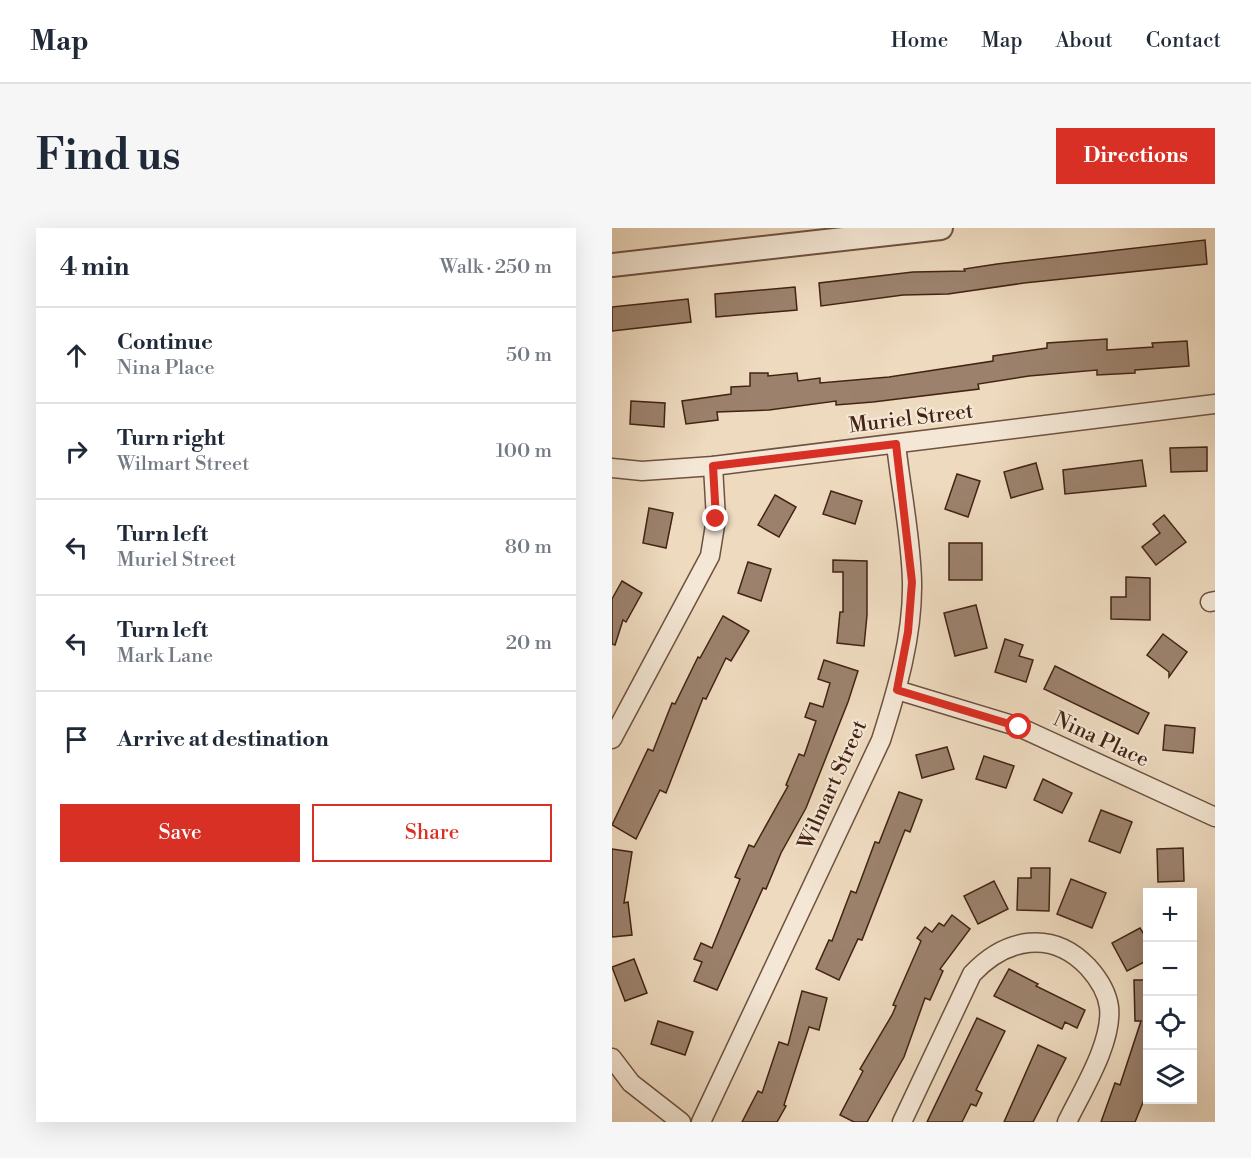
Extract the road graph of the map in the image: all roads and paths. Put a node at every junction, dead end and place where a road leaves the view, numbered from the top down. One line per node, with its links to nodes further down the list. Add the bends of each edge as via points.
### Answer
1 (941, 228): 2 (street)
2 (872, 232): 3 (street)
3 (612, 265)
4 (1215, 404): 5 (street, Muriel Street)
5 (896, 444): 6 (street, Muriel Street); 8 (street, Wilmart Street, via 912,582)
6 (713, 466): 7 (street, Muriel Street, via 642,471); 9 (street, via 716,519 710,556)
7 (612, 468)
8 (897, 690): 10 (street, Nina Place, via 1019,727); 13 (street, Wilmart Street, via 881,740)
9 (612, 739)
10 (1215, 817)
11 (612, 1058): 12 (street, via 631,1083)
12 (681, 1122)
13 (701, 1122)
14 (902, 1122): 15 (street, via 972,974 988,957 1014,945 1042,942 1075,954 1098,978 1109,1006 1104,1042)
15 (1067, 1122)

